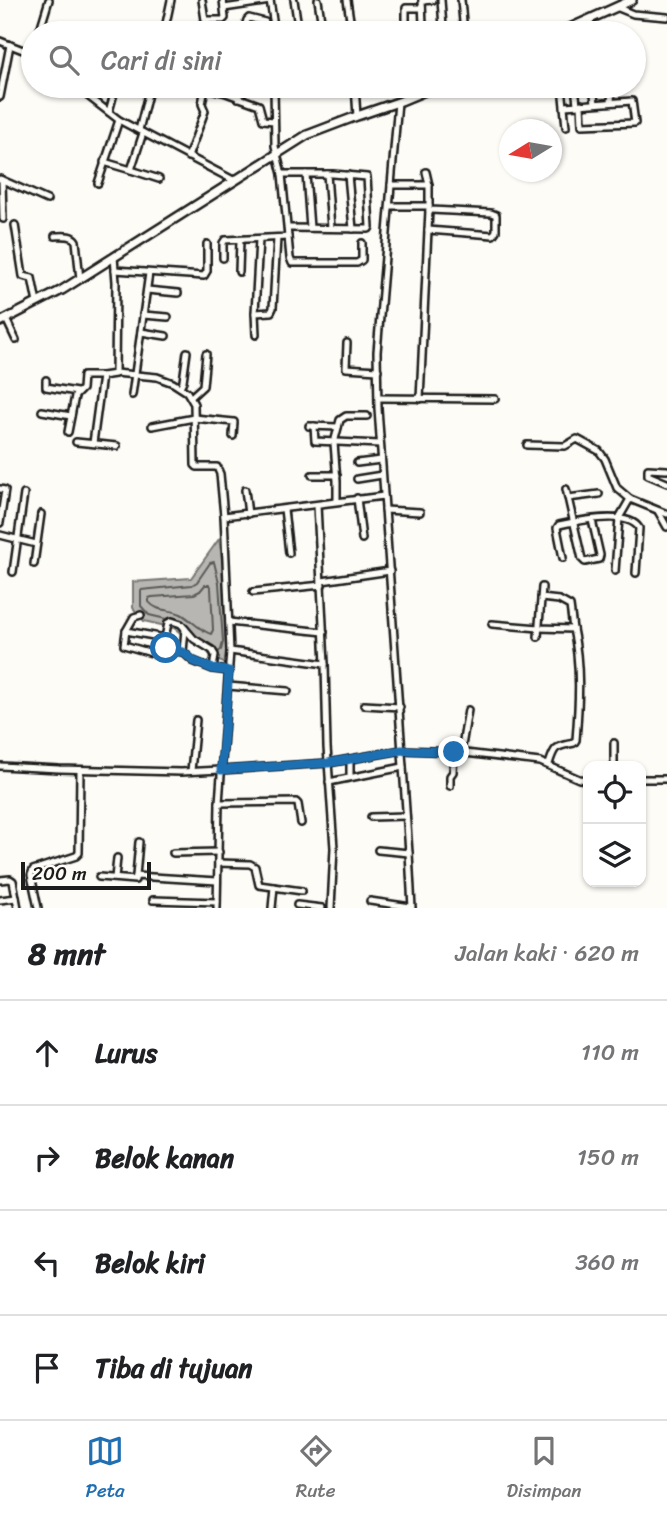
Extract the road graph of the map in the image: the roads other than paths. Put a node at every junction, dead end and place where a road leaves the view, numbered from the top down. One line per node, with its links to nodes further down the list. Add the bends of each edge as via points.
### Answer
1 (50, 0): 19 (street)
2 (171, 0): 20 (street)
3 (202, 0): 16 (street, via 206,20 224,20)
4 (223, 0): 16 (street)
5 (294, 0): 22 (street)
6 (318, 0): 23 (street)
7 (347, 0): 24 (street)
8 (433, 0): 14 (street)
9 (440, 0): 27 (street)
10 (461, 0): 28 (street)
11 (632, 0): 15 (main road)
12 (270, 1): 13 (street); 21 (street)
13 (247, 3): 16 (street)
14 (422, 3): 25 (street, via 406,8); 26 (street)
15 (615, 7): 17 (street); 18 (main road)
16 (224, 8)
17 (667, 17)
18 (590, 19): 29 (main road)
19 (43, 21)
20 (167, 21)
21 (273, 21)
22 (297, 21)
23 (321, 21)
24 (350, 21)
25 (406, 21)
26 (423, 21)
27 (442, 21)
28 (463, 21)
29 (586, 21)
30 (0, 41): 31 (street)
31 (10, 45): 32 (street); 33 (street)
32 (21, 49)
33 (0, 97)
34 (91, 98): 51 (street)
35 (113, 98): 51 (street)
36 (148, 98): 56 (street)
37 (203, 98): 58 (street, via 205,111)
38 (239, 98): 54 (street, via 260,105 263,120)
39 (274, 98): 54 (street)
40 (356, 98): 52 (street)
41 (408, 98): 46 (main road)
42 (564, 98): 50 (street)
43 (578, 98): 49 (street)
44 (594, 98): 48 (street)
45 (611, 98): 47 (street)
46 (398, 102): 52 (main road); 70 (street)
47 (611, 102): 48 (street); 49 (street, via 633,102 635,123 582,125)
48 (595, 103): 49 (street)
49 (579, 104): 50 (street)
50 (565, 106): 55 (street)
51 (109, 112): 53 (street)
52 (357, 116): 57 (main road, via 307,135)
53 (119, 120): 56 (street); 59 (street)
54 (274, 121): 57 (street)
55 (566, 127)
56 (141, 132): 58 (street); 60 (street)
57 (277, 154): 62 (street); 68 (main road)
58 (188, 157): 68 (street)
59 (104, 162): 60 (street); 69 (street)
60 (131, 170): 67 (street)
61 (426, 172): 71 (street)
62 (282, 174): 63 (street); 77 (street)
63 (306, 174): 64 (street); 78 (street)
64 (327, 174): 65 (street); 79 (street)
65 (348, 174): 80 (street); 80 (street, via 367,177 370,227)
66 (1, 179): 72 (street); 75 (street)
67 (159, 179)
68 (235, 181): 89 (main road)
69 (98, 183)
70 (391, 185): 71 (street); 73 (street)
71 (429, 185): 74 (street)
72 (47, 200)
73 (390, 206): 74 (street); 109 (street)
74 (429, 208): 81 (street); 81 (street, via 494,214 496,231 493,235)
75 (3, 219)
76 (15, 225): 97 (street, via 23,276 32,278)
77 (288, 228): 78 (street); 83 (street)
78 (310, 228): 79 (street)
79 (331, 228): 80 (street)
80 (353, 229)
81 (428, 230): 119 (street)
82 (55, 236): 94 (street, via 72,236 76,241)
83 (288, 237): 84 (street); 87 (street, via 292,263 357,263 362,260)
84 (277, 238): 85 (street); 98 (street, via 273,308 269,313)
85 (259, 239): 86 (street); 98 (street)
86 (240, 240): 90 (street, via 224,241); 93 (street)
87 (362, 243)
88 (207, 244): 92 (street, via 206,275)
89 (114, 257): 91 (street); 94 (main road)
90 (223, 258)
91 (115, 270): 92 (street); 110 (street)
92 (149, 272): 95 (street)
93 (239, 272)
94 (80, 279): 97 (main road)
95 (147, 290): 96 (street); 99 (street)
96 (178, 293)
97 (37, 303): 101 (main road)
98 (256, 313): 103 (street)
99 (144, 315): 100 (street); 102 (street)
100 (168, 317)
101 (3, 321): 105 (street)
102 (141, 332): 104 (street); 111 (street)
103 (256, 335)
104 (166, 336)
105 (16, 340)
106 (347, 342): 109 (street, via 346,368)
107 (187, 352): 114 (street)
108 (206, 354): 117 (street, via 203,386)
109 (378, 370): 118 (street)
110 (115, 373): 111 (street); 112 (street)
111 (135, 375): 114 (street, via 157,377); 116 (street)
112 (102, 376): 115 (street, via 84,375); 131 (street)
113 (46, 380): 115 (street, via 47,387)
114 (180, 387): 117 (street)
115 (77, 392): 122 (street)
116 (132, 395)
117 (191, 397): 124 (street)
118 (378, 398): 119 (street); 132 (street)
119 (421, 399): 120 (street)
120 (495, 399)
121 (42, 411): 122 (street)
122 (71, 416): 127 (street)
123 (367, 416): 126 (street, via 343,417)
124 (194, 418): 125 (street); 128 (street, via 234,422); 161 (street, via 195,465 219,471)
125 (152, 426)
126 (338, 427): 129 (street); 129 (street, via 312,426 314,440)
127 (68, 432)
128 (233, 436)
129 (334, 441): 132 (street); 139 (street)
130 (76, 442): 131 (street)
131 (93, 443): 134 (street)
132 (380, 444): 135 (street)
133 (527, 445): 151 (street, via 565,446 578,439 599,452 617,488)
134 (117, 446)
135 (381, 460): 136 (street); 140 (street)
136 (357, 463)
137 (667, 470): 142 (street, via 648,469 648,475)
138 (312, 475): 139 (street)
139 (337, 475): 152 (street)
140 (382, 475): 141 (street); 148 (street)
141 (357, 479)
142 (667, 483)
143 (2, 489): 165 (street)
144 (566, 489): 150 (street)
145 (245, 490): 159 (street)
146 (24, 494): 168 (street)
147 (599, 494): 150 (street)
148 (384, 496): 149 (street); 156 (street)
149 (357, 498): 152 (street); 169 (street)
150 (568, 498): 164 (street)
151 (630, 499): 155 (street); 162 (street)
152 (337, 501): 153 (street)
153 (317, 505): 154 (street); 178 (street)
154 (284, 509): 159 (street); 171 (street)
155 (657, 509): 160 (street); 166 (street)
156 (385, 510): 157 (street); 174 (street)
157 (421, 512)
158 (41, 514): 170 (street)
159 (248, 514): 161 (street)
160 (667, 514)
161 (224, 516): 183 (street)
162 (619, 518): 163 (street); 175 (street); 177 (street, via 639,528)
163 (592, 520): 164 (street); 164 (street, via 600,555 595,561 582,559)
164 (573, 522): 172 (street, via 557,528)
165 (0, 523)
166 (667, 527)
167 (0, 535): 168 (street)
168 (18, 539): 170 (street); 176 (street)
169 (362, 539)
170 (36, 544): 173 (street)
171 (289, 552)
172 (563, 558)
173 (34, 564)
174 (390, 571): 178 (street); 201 (street)
175 (615, 571)
176 (13, 572)
177 (636, 573)
178 (322, 583): 180 (street); 189 (street)
179 (542, 587): 181 (street)
180 (253, 592)
181 (541, 598): 185 (street); 187 (street, via 570,606)
182 (141, 615): 188 (street, via 134,617)
183 (229, 622): 189 (street); 194 (street)
184 (492, 624): 185 (street)
185 (539, 628): 187 (street); 190 (street)
186 (185, 629): 191 (street, via 170,622); 193 (street); 196 (street, via 214,652)
187 (573, 629): 211 (street, via 576,740 555,748)
188 (126, 631): 191 (street); 192 (street, via 125,646 162,656)
189 (324, 632): 195 (street)
190 (538, 637)
191 (165, 638): 192 (street)
192 (167, 650): 193 (street)
193 (183, 652): 196 (street)
194 (230, 652): 195 (street); 197 (street)
195 (325, 664): 210 (street)
196 (213, 669): 197 (street)
197 (229, 671): 198 (street)
198 (228, 686): 199 (street); 215 (street)
199 (288, 691)
200 (364, 705): 201 (street)
201 (400, 707): 205 (street)
202 (468, 710): 207 (street)
203 (196, 720): 216 (street)
204 (614, 743): 209 (street)
205 (402, 750): 206 (street); 208 (street); 213 (street)
206 (454, 752): 207 (street); 222 (street)
207 (461, 752): 211 (street)
208 (350, 759): 210 (street); 217 (street)
209 (614, 761)
210 (328, 763): 215 (street); 221 (street)
211 (549, 764): 218 (street)
212 (0, 766): 214 (street)
213 (403, 767): 217 (street); 224 (street)
214 (80, 770): 216 (street); 249 (street, via 79,853 33,870)
215 (221, 770): 216 (street); 223 (street)
216 (191, 772)
217 (350, 777): 221 (street)
218 (583, 779)
219 (646, 779): 220 (street)
220 (667, 779)
221 (329, 782): 252 (street, via 334,848)
222 (450, 786)
223 (219, 803): 226 (street, via 296,802); 229 (street)
224 (406, 816): 225 (street); 231 (street)
225 (371, 817)
226 (301, 823)
227 (139, 842): 234 (street)
228 (378, 850): 231 (street)
229 (219, 852): 230 (street); 233 (street)
230 (173, 853)
231 (409, 853): 247 (street)
232 (117, 858): 236 (street)
233 (218, 863): 238 (street); 239 (street, via 253,865 259,885)
234 (136, 876): 236 (street, via 135,880); 238 (street)
235 (99, 877): 236 (street)
236 (115, 878)
237 (0, 880): 241 (street, via 13,881)
238 (217, 881): 245 (street)
239 (274, 887): 240 (street); 250 (street)
240 (302, 891)
241 (16, 898): 242 (street); 248 (street)
242 (0, 900)
243 (153, 900): 245 (street)
244 (370, 901): 247 (street)
245 (217, 905)
246 (297, 905): 251 (street)
247 (412, 907)
248 (18, 908)
249 (38, 908)
250 (272, 908)
251 (322, 908)
252 (331, 908)

